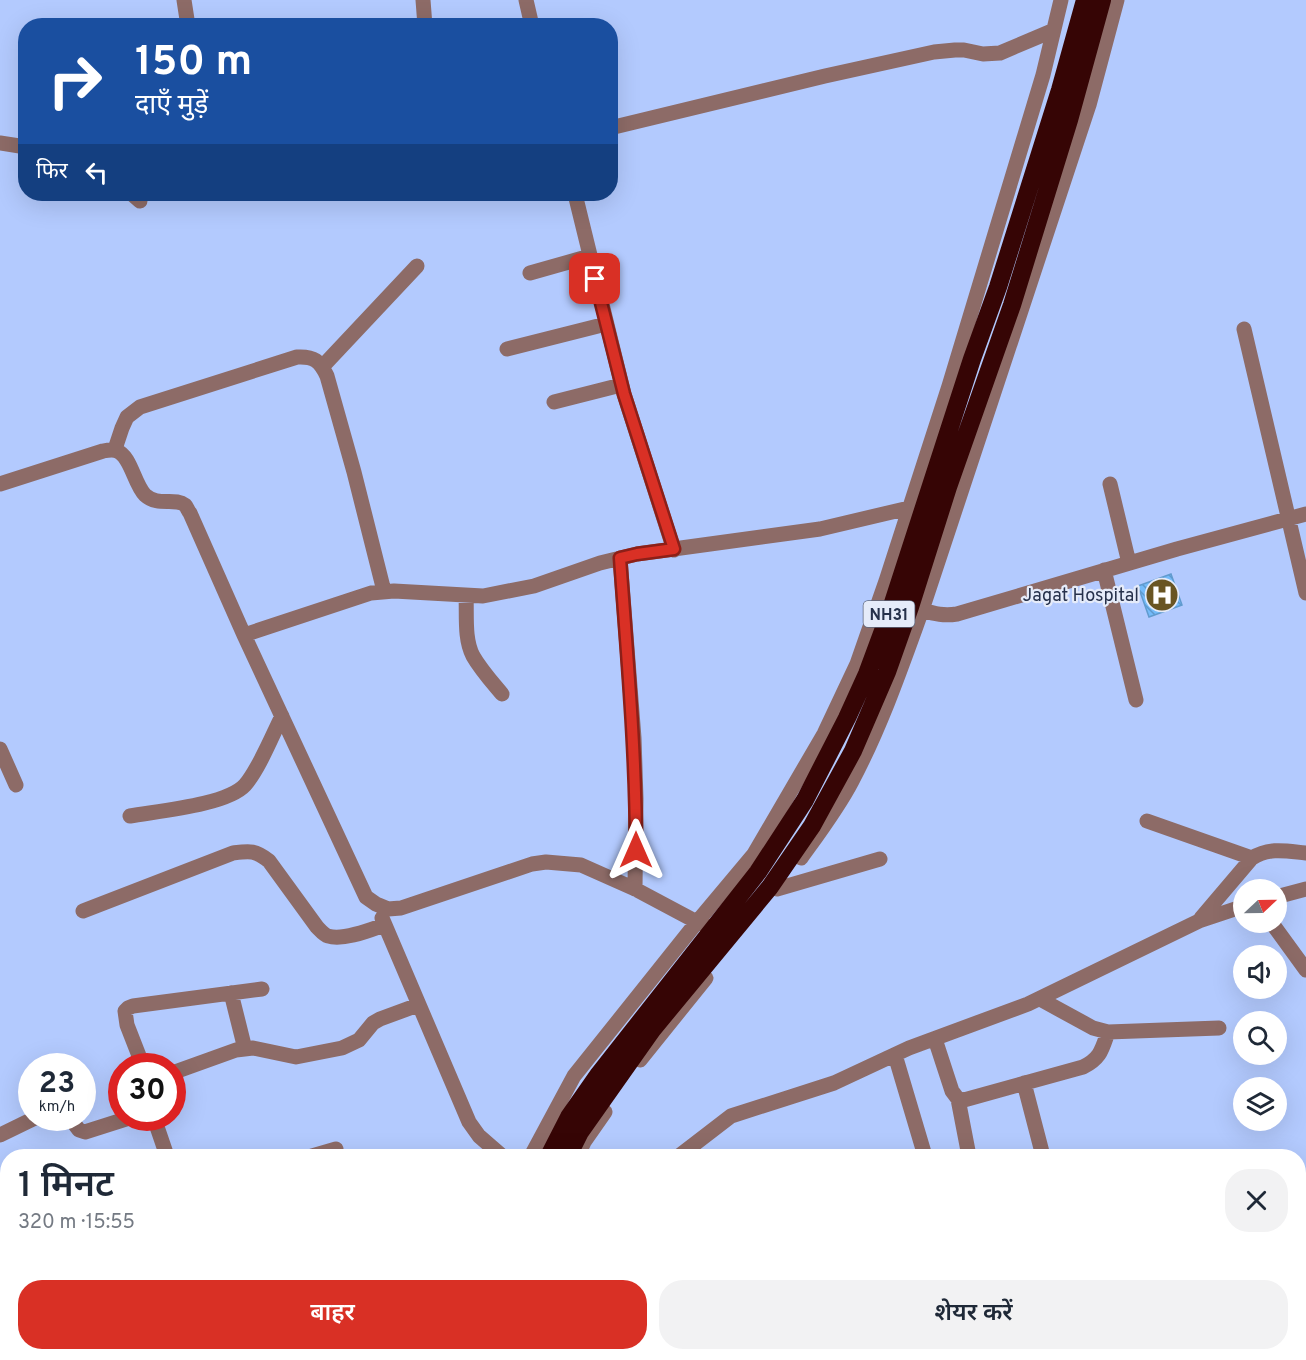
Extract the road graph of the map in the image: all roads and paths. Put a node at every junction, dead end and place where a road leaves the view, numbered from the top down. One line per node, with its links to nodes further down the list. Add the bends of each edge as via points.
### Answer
1 (184, 0): 8 (street)
2 (423, 0): 9 (street)
3 (526, 0): 10 (street)
4 (1061, 0): 11 (street)
5 (1085, 0): 82 (highway, NH31, bridge, via 998,287 890,612 847,718 805,800 763,863 599,1074)
6 (1102, 0): 83 (highway, NH31, bridge, via 1012,305 887,672 853,751 812,826 770,887 652,1030)
7 (1117, 0): 38 (street, via 1089,105)
8 (187, 18)
9 (424, 18)
10 (530, 18)
11 (1053, 31): 12 (street, via 1000,53 934,52); 28 (street, via 950,386)
12 (618, 126)
13 (0, 143): 14 (street)
14 (18, 146)
15 (577, 201): 16 (street)
16 (590, 256): 18 (street); 19 (street)
17 (417, 266): 22 (street)
18 (530, 273)
19 (606, 324): 21 (street); 23 (street)
20 (1244, 328): 30 (street)
21 (507, 349)
22 (323, 366): 25 (street, via 315,360 297,357 140,408 127,417); 35 (street)
23 (621, 385): 24 (street); 31 (street)
24 (555, 402)
25 (115, 450): 26 (street); 39 (street, via 123,454 142,493 163,503 177,502 190,513)
26 (0, 484)
27 (1110, 484): 33 (street)
28 (909, 508): 31 (street, via 820,529); 58 (street, via 857,664 824,734 754,854)
29 (1306, 514): 30 (street)
30 (1289, 519): 33 (street); 36 (street)
31 (674, 549): 32 (street)
32 (620, 558): 37 (street, via 519,590); 50 (street, via 634,738)
33 (1129, 563): 34 (street)
34 (1104, 570): 38 (street, via 957,614 936,615); 41 (street)
35 (384, 591): 37 (street); 39 (street)
36 (1306, 593)
37 (466, 596): 40 (street, via 472,655)
38 (922, 610): 52 (street, via 876,732 851,783)
39 (244, 634): 42 (street)
40 (502, 694)
41 (1136, 700)
42 (282, 716): 45 (street, via 251,777 236,793 216,801); 54 (street, via 366,897)
43 (0, 749): 44 (street)
44 (16, 785)
45 (130, 816)
46 (1147, 821): 48 (street)
47 (1306, 852): 48 (street, via 1270,850)
48 (1252, 858): 57 (street)
49 (880, 859): 52 (street)
50 (635, 889): 54 (street, via 581,865 546,862 400,908); 58 (street)
51 (1306, 889): 53 (street)
52 (777, 890): 61 (street)
53 (1287, 894)
54 (376, 904): 59 (street)
55 (1233, 909): 57 (street)
56 (83, 911): 59 (street, via 233,853 250,851 269,861 326,936 347,936)
57 (1199, 921): 65 (street)
58 (697, 922): 61 (street); 81 (street, via 574,1076)
59 (384, 926): 66 (street)
60 (1279, 933): 62 (street)
61 (739, 937): 84 (street, via 637,1064)
62 (1306, 970)
63 (262, 988): 64 (street)
64 (231, 993): 70 (street); 71 (street, via 128,1008 127,1025)
65 (1040, 999): 68 (street); 69 (street)
66 (418, 1005): 70 (street, via 380,1019 359,1040 342,1048 296,1057); 80 (street, via 469,1122)
67 (1219, 1028): 68 (street)
68 (1108, 1032): 74 (street, via 1093,1062)
69 (933, 1040): 72 (street); 75 (street)
70 (245, 1048): 73 (street)
71 (138, 1053)
72 (895, 1055): 85 (street, via 834,1083 731,1116); 86 (street)
73 (186, 1068)
74 (1024, 1083): 75 (street); 88 (street)
75 (958, 1099): 87 (street)
76 (18, 1126): 78 (street)
77 (158, 1131): 79 (street)
78 (0, 1135)
79 (165, 1149)
80 (494, 1149)
81 (535, 1149)
82 (553, 1149)
83 (572, 1149)
84 (581, 1149)
85 (688, 1149)
86 (923, 1149)
87 (968, 1149)
88 (1041, 1149)

